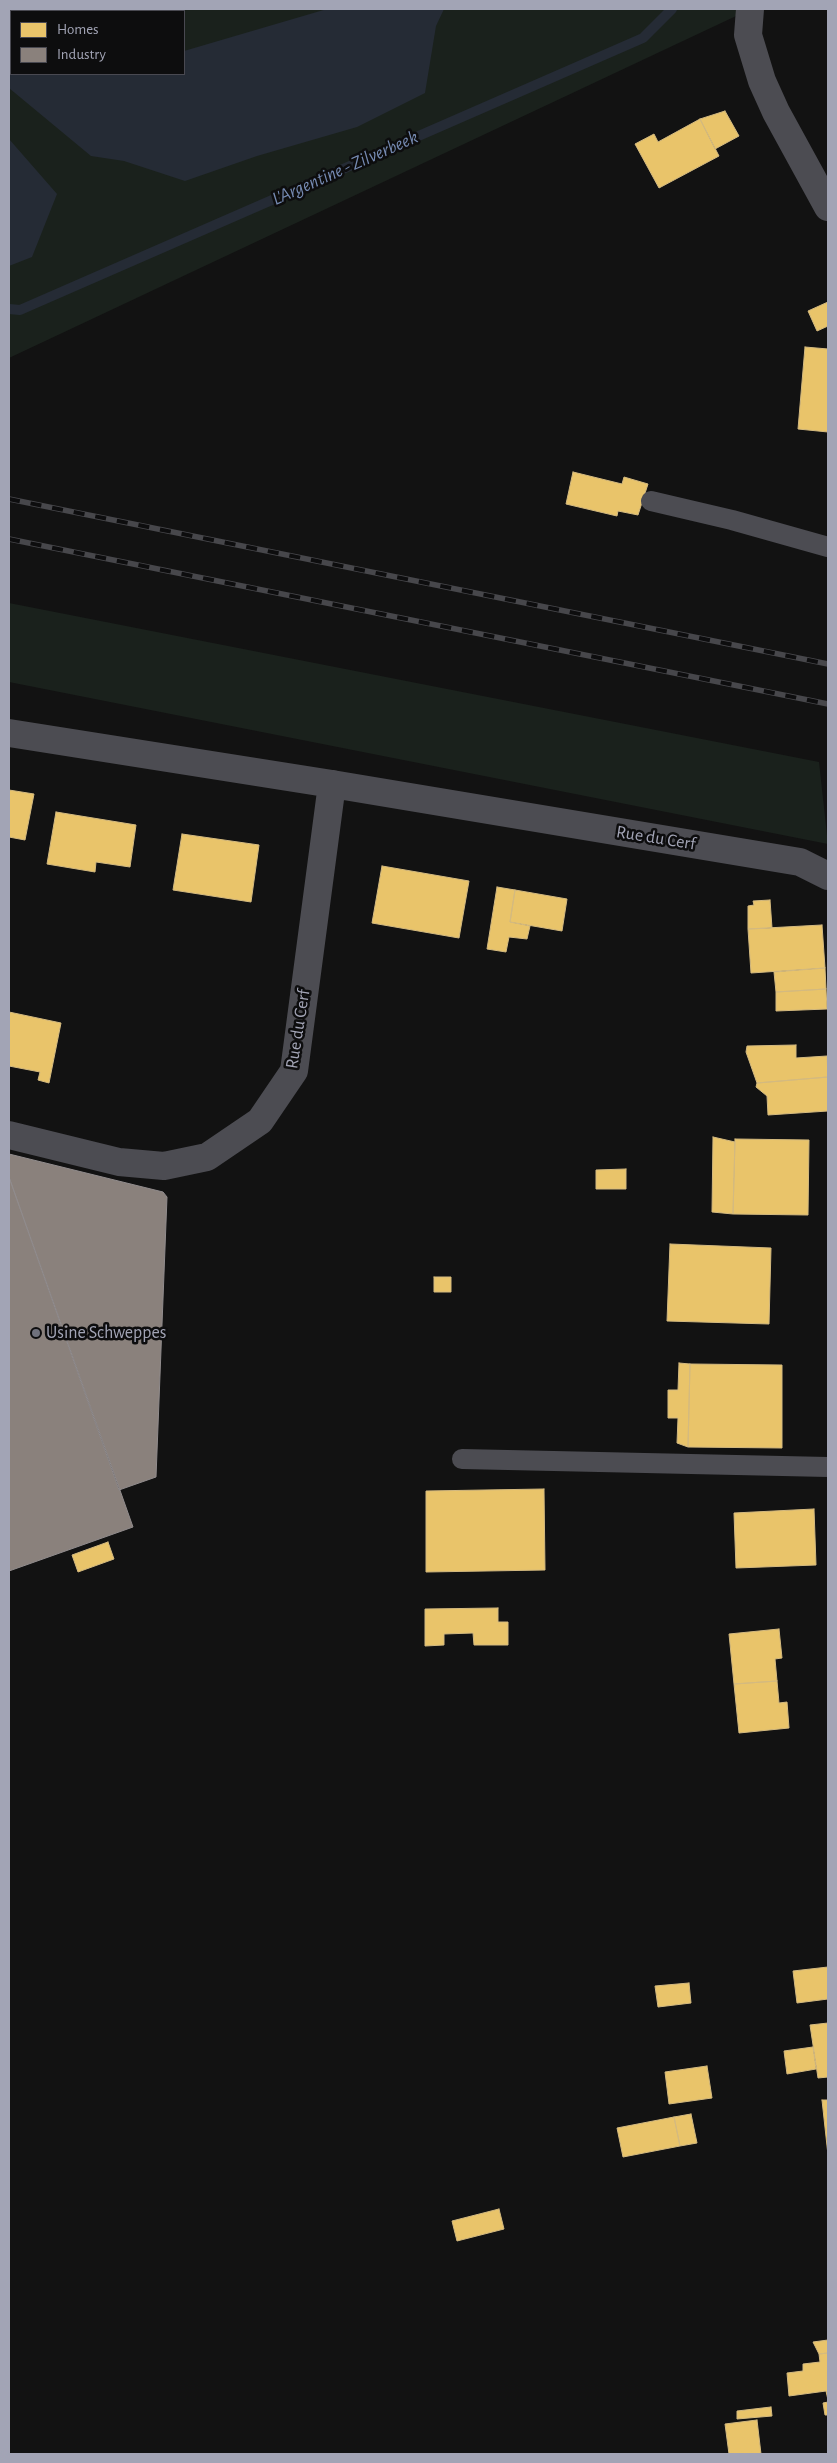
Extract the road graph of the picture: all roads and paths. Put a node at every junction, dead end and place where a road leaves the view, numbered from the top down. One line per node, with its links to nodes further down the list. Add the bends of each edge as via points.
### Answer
1 (750, 9): 2 (street, via 748,35 762,81)
2 (828, 207)
3 (651, 501): 4 (lane)
4 (828, 547)
5 (9, 733): 6 (street, Rue du Cerf)
6 (332, 784): 7 (street, Rue du Cerf, via 800,862); 8 (street, Rue du Cerf, via 294,1071 260,1121 207,1157 164,1166 120,1162)
7 (828, 876)
8 (9, 1135)
9 (462, 1459): 10 (lane)
10 (828, 1467)

